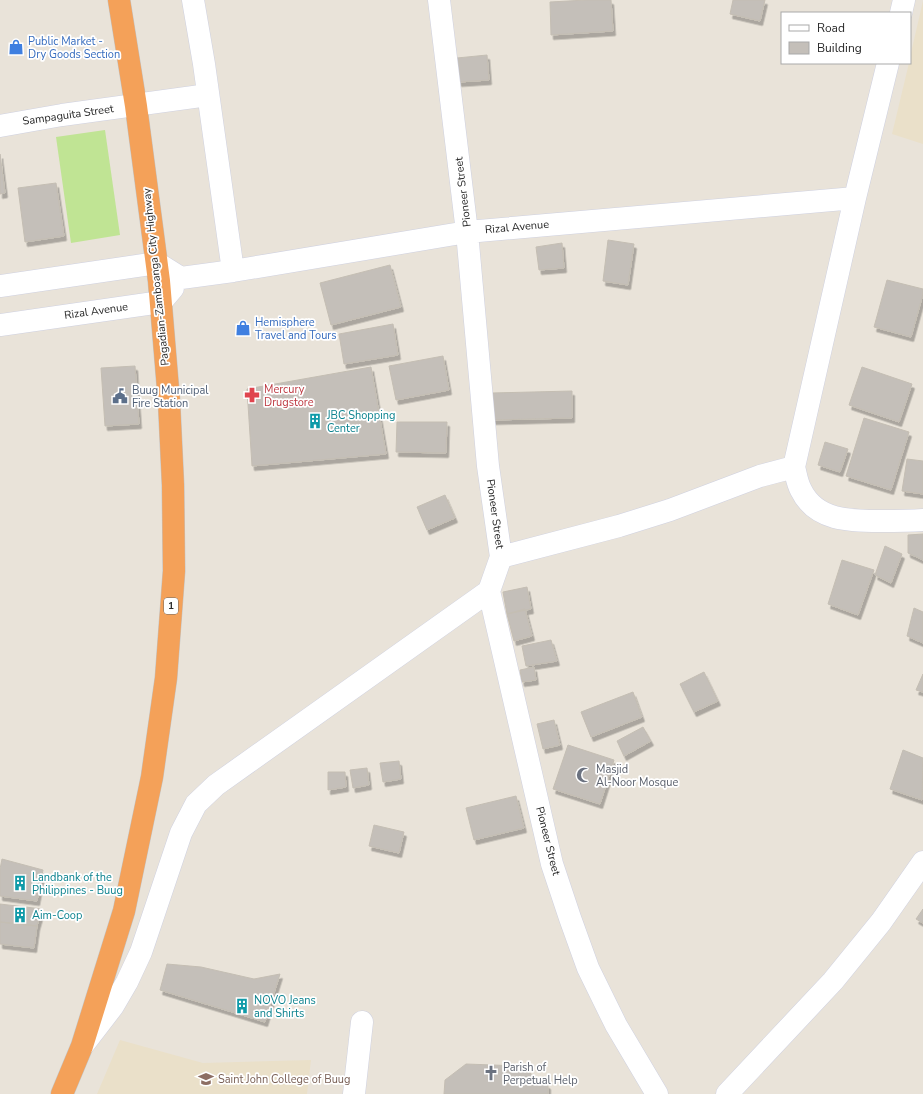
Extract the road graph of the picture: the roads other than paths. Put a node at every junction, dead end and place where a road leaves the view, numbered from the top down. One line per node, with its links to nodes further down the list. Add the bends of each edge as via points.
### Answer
1 (119, 0): 8 (highway, Pagadian-Zamboanga City Highway / 1)
2 (193, 0): 7 (street)
3 (439, 0): 11 (street, Pioneer Street)
4 (904, 0): 5 (street)
5 (901, 12)
6 (888, 64): 10 (street)
7 (208, 95): 8 (street, Sampaguita Street); 13 (street)
8 (136, 106): 9 (street, Sampaguita Street); 12 (highway, Pagadian-Zamboanga City Highway / 1)
9 (0, 126)
10 (855, 198): 11 (street, Rizal Avenue); 18 (street)
11 (467, 232): 13 (street, Rizal Avenue); 20 (street, Pioneer Street, via 488,466)
12 (157, 263): 14 (street); 15 (street); 16 (highway, Pagadian-Zamboanga City Highway / 1)
13 (233, 271): 14 (street, Rizal Avenue)
14 (181, 278): 16 (street)
15 (0, 286)
16 (161, 302): 17 (street, Rizal Avenue); 24 (highway, Pagadian-Zamboanga City Highway / 1, via 174,485 174,571 166,678 152,777 124,911)
17 (0, 325)
18 (794, 466): 19 (street, via 800,490 807,500 832,517 850,521); 20 (street, via 619,526)
19 (923, 520)
20 (501, 557): 21 (street, Pioneer Street)
21 (489, 592): 24 (street, via 216,785 196,804 181,833 141,952 127,982 113,1006); 27 (street, Pioneer Street, via 552,864 588,968 616,1025)
22 (923, 862): 28 (street, via 881,922 833,980)
23 (362, 1022): 26 (street)
24 (82, 1046): 25 (highway, Pagadian-Zamboanga City Highway / 1)
25 (62, 1094)
26 (354, 1094)
27 (657, 1094)
28 (727, 1094)

